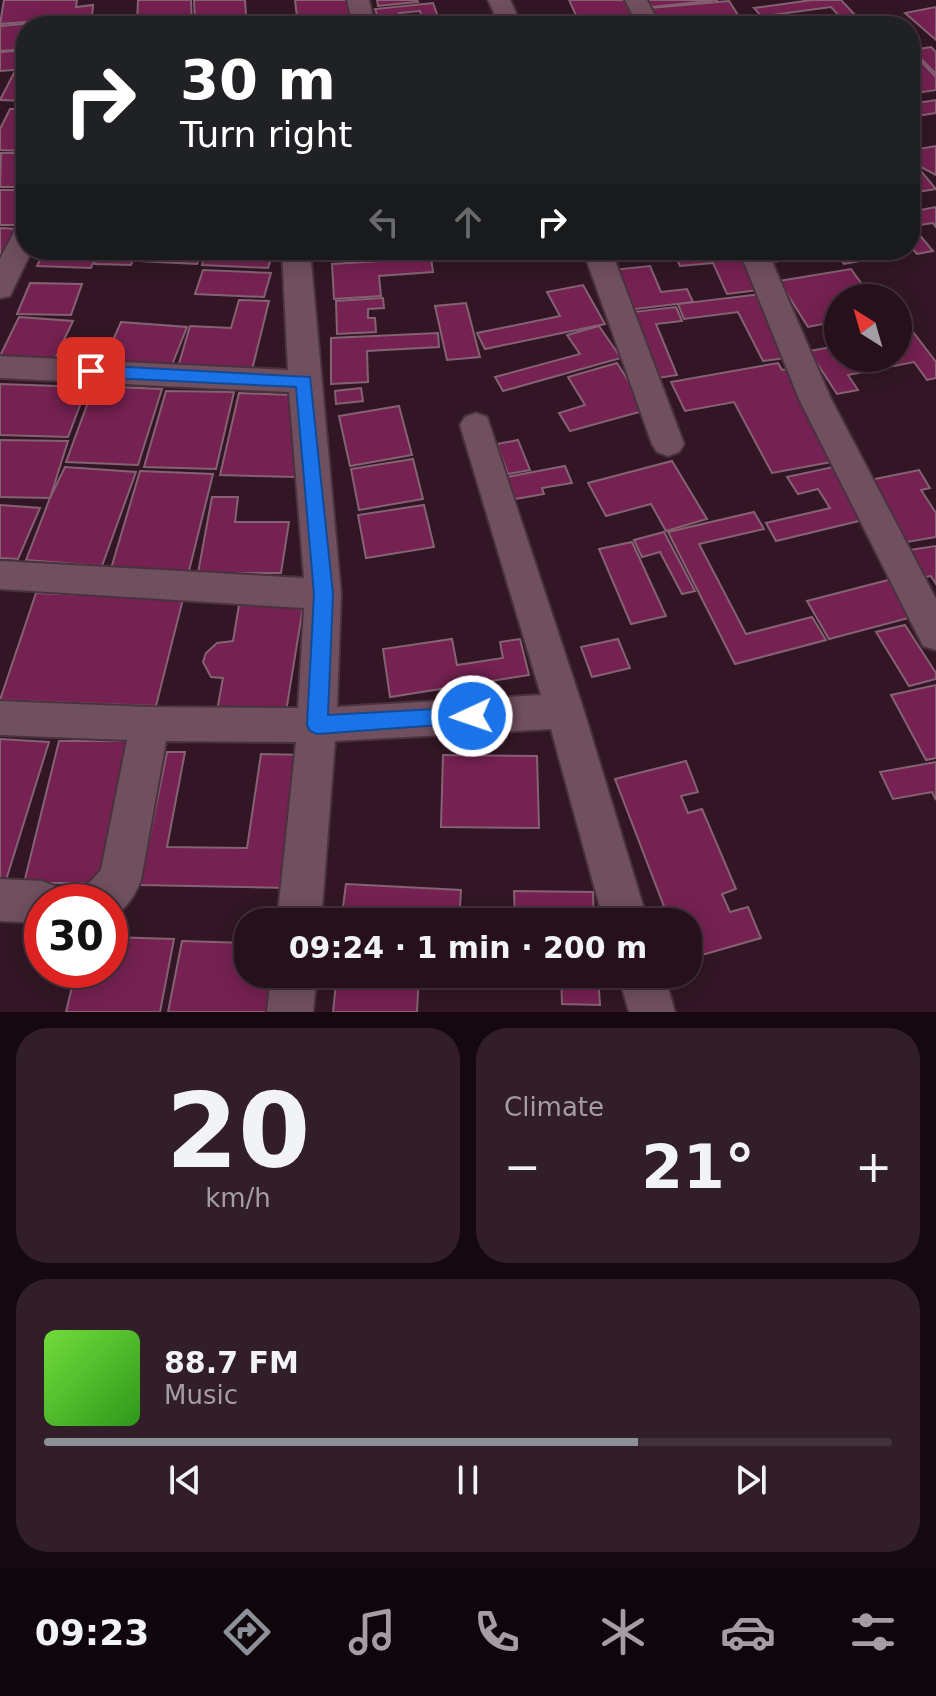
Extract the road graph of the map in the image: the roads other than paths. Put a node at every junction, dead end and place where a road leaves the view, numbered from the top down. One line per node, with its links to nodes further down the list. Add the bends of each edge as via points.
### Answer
1 (16, 255): 5 (street)
2 (297, 260): 7 (street)
3 (601, 260): 9 (street)
4 (757, 260): 12 (street, via 815,399)
5 (0, 289)
6 (0, 367): 7 (street)
7 (304, 382): 11 (street)
8 (476, 425): 13 (street)
9 (668, 444)
10 (0, 575): 11 (street)
11 (323, 594): 16 (street)
12 (936, 635)
13 (565, 711): 16 (street); 21 (street)
14 (0, 718): 15 (street)
15 (150, 724): 16 (street); 17 (street)
16 (317, 725): 20 (street)
17 (116, 884)
18 (0, 900): 19 (street)
19 (24, 901)
20 (300, 908)
21 (622, 908)
22 (293, 988): 24 (street)
23 (645, 988): 25 (street)
24 (290, 1012)
25 (652, 1012)

